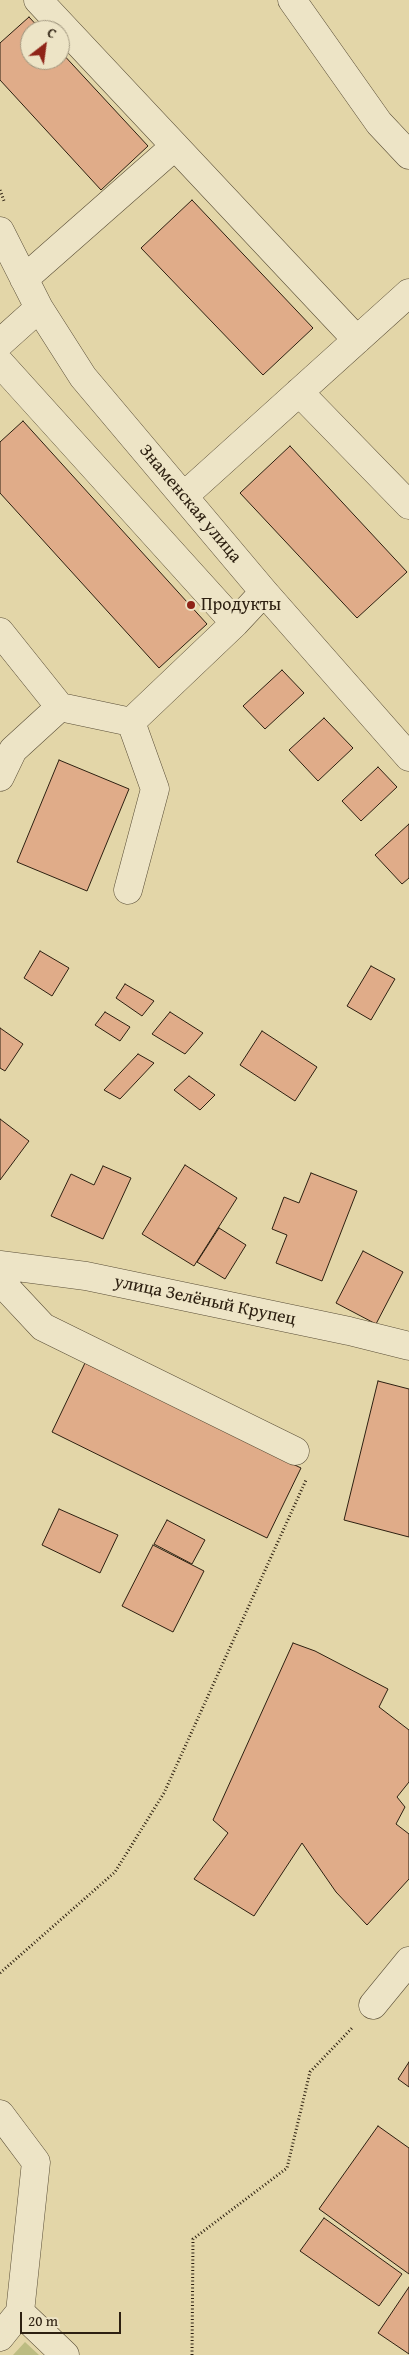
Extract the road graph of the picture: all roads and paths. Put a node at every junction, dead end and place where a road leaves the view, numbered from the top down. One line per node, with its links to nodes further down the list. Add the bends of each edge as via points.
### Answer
1 (38, 0): 3 (street)
2 (292, 0): 4 (street, via 379,123)
3 (174, 148): 6 (street); 9 (street)
4 (409, 155)
5 (0, 232): 6 (street, Знаменская улица)
6 (24, 279): 8 (street, Знаменская улица)
7 (409, 293): 9 (street)
8 (39, 308): 10 (street); 13 (street, Знаменская улица, via 83,377)
9 (357, 340): 12 (street)
10 (0, 343)
11 (0, 363): 16 (street)
12 (299, 392): 13 (street); 14 (street)
13 (184, 496): 15 (street, Знаменская улица)
14 (409, 505)
15 (264, 592): 16 (street); 20 (street, Знаменская улица)
16 (235, 623): 19 (street)
17 (0, 632): 18 (street)
18 (60, 707): 19 (street); 21 (street, via 13,750)
19 (131, 722): 22 (street, via 155,789)
20 (409, 757)
21 (0, 777)
22 (128, 890)
23 (0, 1265): 25 (street, улица Зелёный Крупец, via 86,1276)
24 (0, 1281): 26 (street, via 42,1327)
25 (409, 1346)
26 (295, 1451): 28 (path, via 310,1471 164,1793 114,1872)
27 (409, 1961): 29 (street)
28 (0, 1973)
29 (373, 2005): 34 (path, via 310,2072 286,2168 193,2239)
30 (0, 2114): 31 (street, via 36,2162)
31 (20, 2312): 32 (street); 33 (street)
32 (0, 2337)
33 (65, 2355)
34 (192, 2355)

